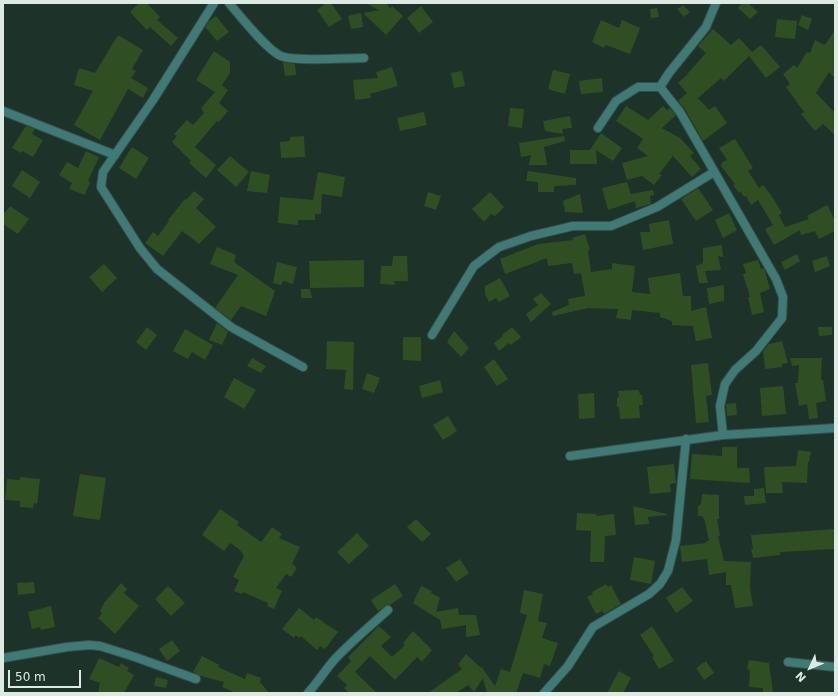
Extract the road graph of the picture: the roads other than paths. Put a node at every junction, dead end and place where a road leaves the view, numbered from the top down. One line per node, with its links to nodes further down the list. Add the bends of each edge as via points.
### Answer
1 (214, 3): 8 (street)
2 (229, 3): 4 (street, via 266,45 281,56 297,59)
3 (716, 3): 5 (street, via 706,27)
4 (364, 58)
5 (660, 87): 7 (street, via 638,87 616,101); 9 (street, via 680,112)
6 (3, 112): 8 (street)
7 (598, 128)
8 (115, 155): 11 (street, via 103,172 101,187 140,248 157,269 231,327)
9 (714, 172): 10 (street, via 657,207 611,226 573,226 499,247 474,266); 13 (street, via 776,279 783,297 782,318 725,384 720,406)
10 (432, 335)
11 (303, 367)
12 (835, 428): 13 (street)
13 (723, 435): 14 (street)
14 (686, 439): 15 (street); 22 (street, via 676,540 668,571 660,584 648,594 593,627 568,666)
15 (570, 456)
16 (388, 610): 21 (street, via 334,660)
17 (3, 658): 20 (street, via 67,647 100,646)
18 (788, 662): 19 (street)
19 (835, 667)
20 (196, 679)
21 (308, 693)
22 (544, 693)

